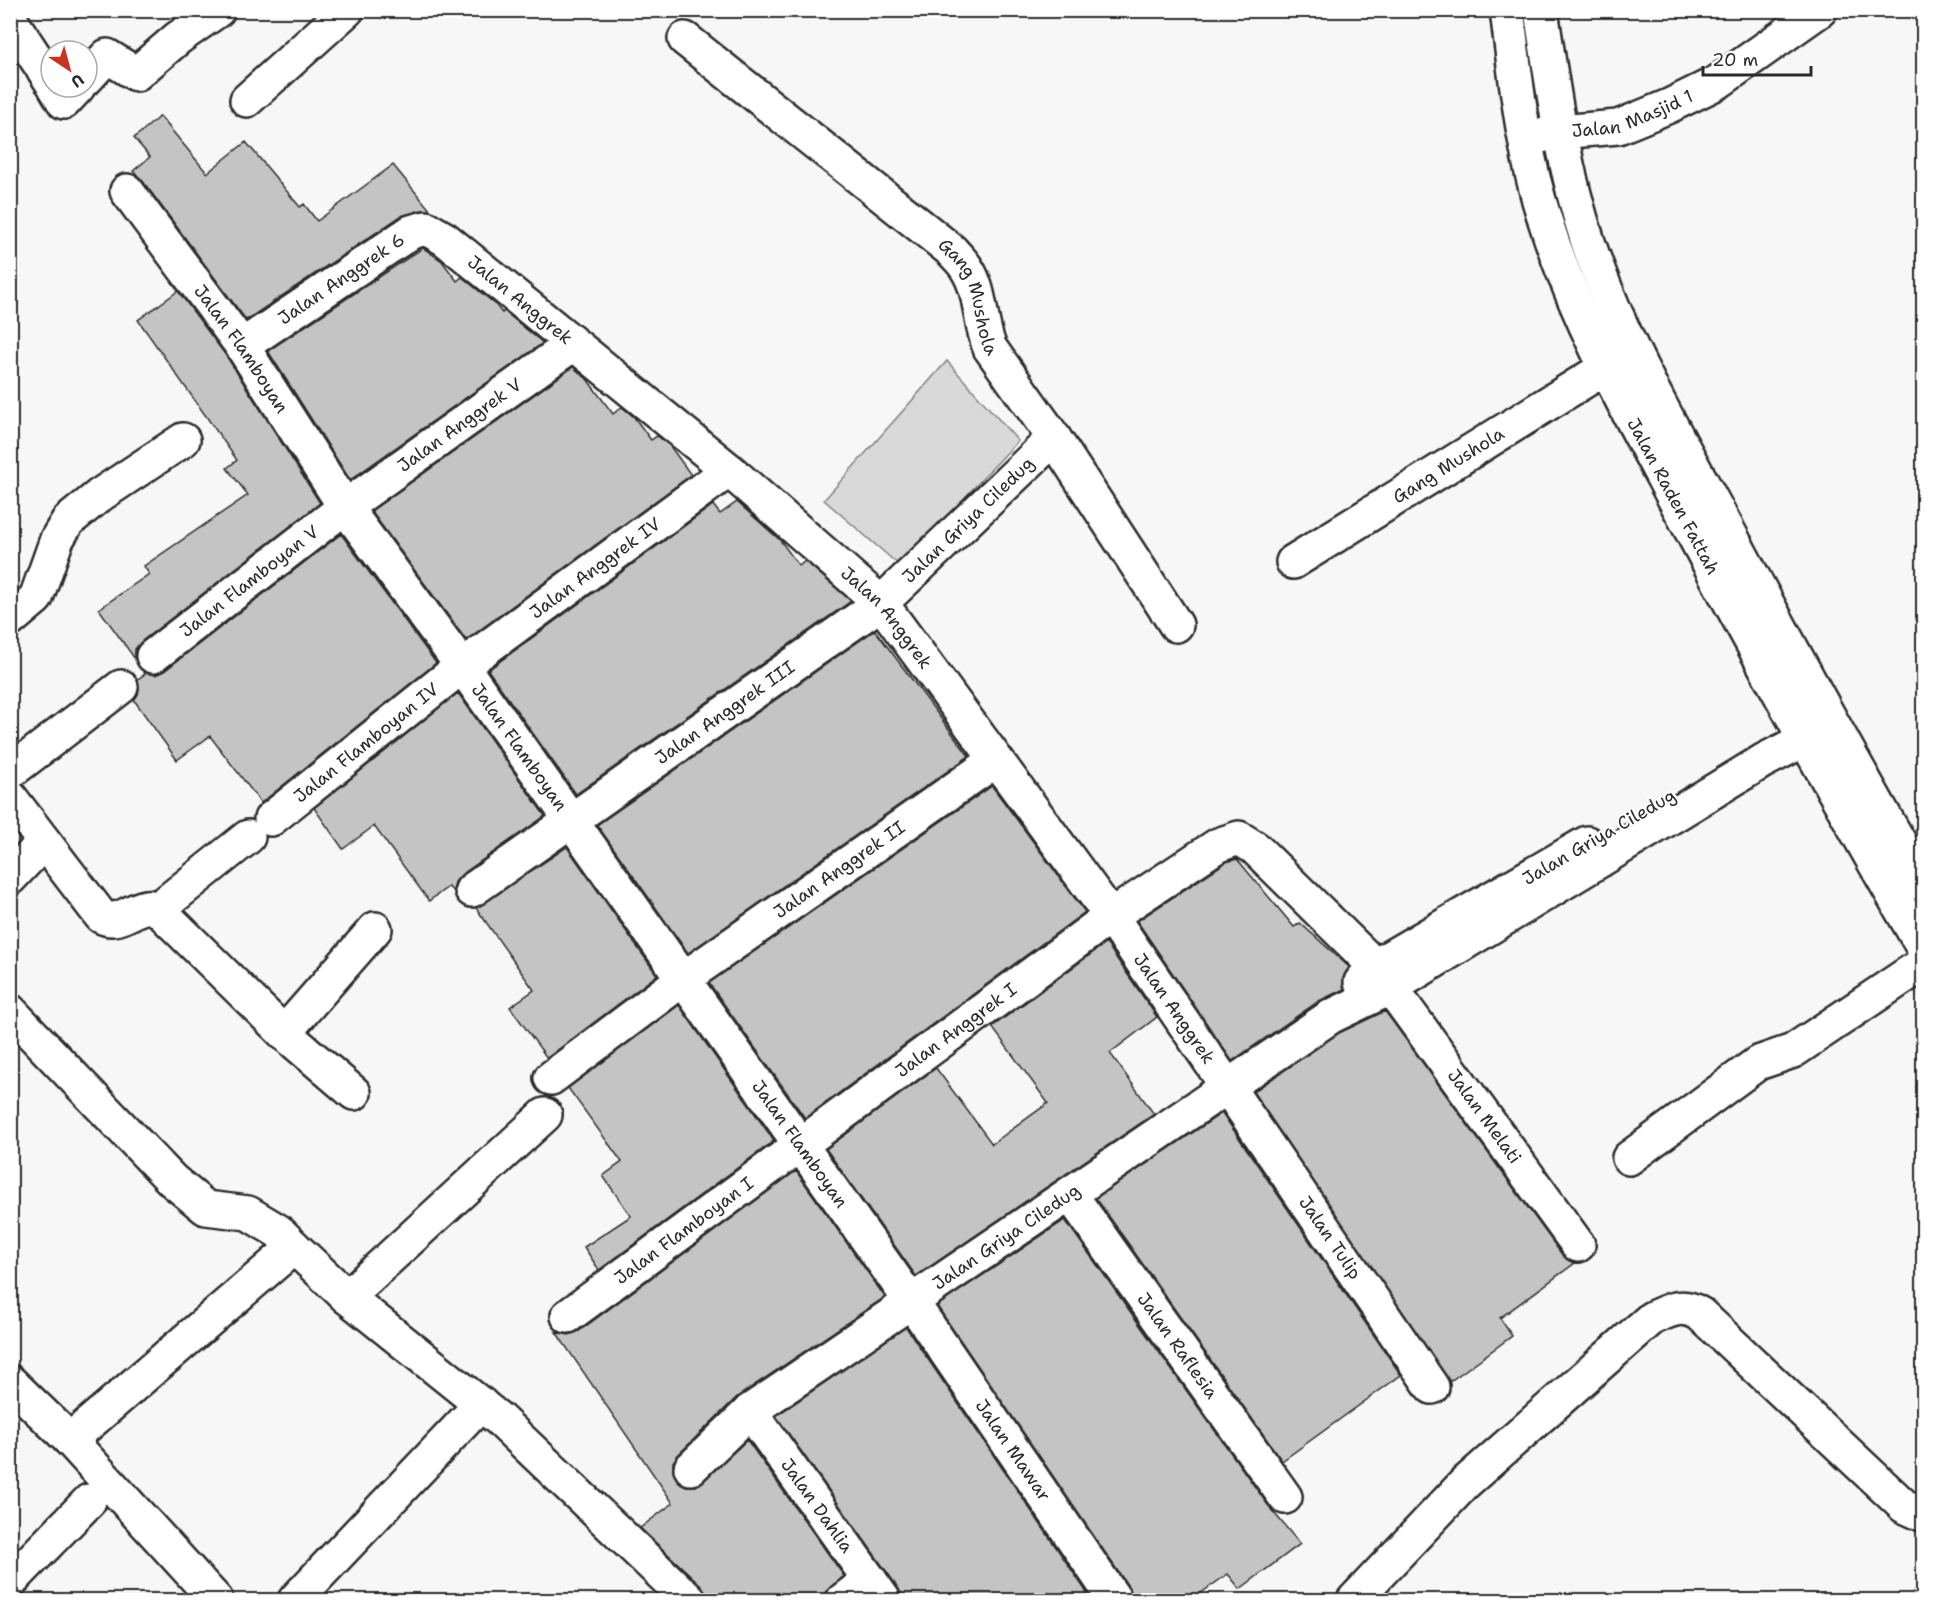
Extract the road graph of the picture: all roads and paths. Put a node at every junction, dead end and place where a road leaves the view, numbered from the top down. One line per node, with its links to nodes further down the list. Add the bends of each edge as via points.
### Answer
1 (218, 10): 9 (street, via 136,74 107,56)
2 (347, 10): 10 (street)
3 (1507, 10): 12 (street, Jalan Raden Fattah)
4 (1541, 10): 11 (street, Jalan Raden Fattah)
5 (1820, 10): 11 (street, Jalan Masjid 1, via 1718,82 1669,106 1618,127)
6 (10, 19): 8 (street)
7 (685, 39): 18 (street, Gang Mushola, via 952,250 968,269 976,288 983,332 990,348)
8 (39, 63)
9 (99, 65)
10 (247, 100)
11 (1559, 132): 12 (street, Jalan Masjid 1); 29 (street, Jalan Raden Fattah, via 1588,242 1614,310)
12 (1526, 139): 17 (street, Jalan Raden Fattah, via 1544,219 1569,288)
13 (127, 191): 16 (street, Jalan Flamboyan)
14 (445, 239): 15 (street, Jalan Anggrek); 16 (street, Jalan Anggrek 6, via 426,228 411,232)
15 (573, 344): 20 (street, Jalan Anggrek); 21 (street, Jalan Anggrek V)
16 (242, 346): 21 (street, Jalan Flamboyan)
17 (1605, 368): 22 (street, Gang Mushola); 29 (street, Jalan Raden Fattah)
18 (1054, 438): 23 (street, Jalan Griya Ciledug); 25 (street, Gang Mushola)
19 (183, 440): 24 (street, via 100,495 69,521 57,539 36,598)
20 (729, 470): 23 (street, Jalan Anggrek); 27 (street, Jalan Anggrek IV)
21 (345, 507): 26 (street, Jalan Flamboyan V); 27 (street, Jalan Flamboyan)
22 (1293, 562)
23 (881, 603): 30 (street, Jalan Anggrek); 33 (street, Jalan Anggrek III)
24 (10, 620)
25 (1176, 625)
26 (153, 656)
27 (462, 666): 33 (street, Jalan Flamboyan); 38 (street, Jalan Flamboyan IV)
28 (121, 687): 31 (street)
29 (1813, 725): 36 (street, Jalan Raden Fattah); 41 (street, Jalan Raden Fattah); 43 (street, Jalan Griya Ciledug, via 1763,762)
30 (996, 760): 39 (street, Jalan Anggrek); 44 (street, Jalan Anggrek II)
31 (10, 772)
32 (10, 797): 34 (street)
33 (569, 820): 37 (street, Jalan Anggrek III); 44 (street, Jalan Flamboyan)
34 (43, 843): 35 (street); 38 (street, via 109,921 143,907)
35 (10, 878)
36 (1923, 885)
37 (472, 890)
38 (158, 909): 46 (street)
39 (1111, 916): 43 (street, via 1218,845 1239,838 1256,848); 48 (street, Jalan Anggrek); 51 (street, Jalan Anggrek I)
40 (375, 929): 46 (street)
41 (1923, 949)
42 (1923, 963): 52 (street, via 1793,1051 1758,1063)
43 (1384, 977): 48 (street, Jalan Griya Ciledug); 54 (street, Jalan Melati)
44 (683, 979): 47 (street, Jalan Anggrek II); 51 (street, Jalan Flamboyan)
45 (12, 1015): 55 (street, via 172,1180 206,1208 248,1213 278,1231)
46 (284, 1033): 49 (street)
47 (551, 1078)
48 (1226, 1088): 53 (street, Jalan Griya Ciledug); 60 (street, Jalan Tulip)
49 (354, 1093)
50 (545, 1115): 56 (street)
51 (800, 1146): 57 (street, Jalan Flamboyan); 58 (street, Jalan Flamboyan I)
52 (1629, 1158)
53 (1070, 1194): 57 (street, Jalan Griya Ciledug); 65 (street, Jalan Raflesia)
54 (1578, 1245)
55 (294, 1247): 56 (street); 63 (street)
56 (347, 1297): 61 (street)
57 (911, 1302): 62 (street, Jalan Griya Ciledug); 74 (street, Jalan Mawar)
58 (568, 1316)
59 (10, 1382): 63 (street)
60 (1432, 1387)
61 (480, 1404): 71 (street); 72 (street)
62 (750, 1411): 64 (street, Jalan Griya Ciledug); 69 (street, Jalan Dahlia)
63 (70, 1440): 70 (street)
64 (691, 1468)
65 (1285, 1497)
66 (89, 1501): 68 (street)
67 (1923, 1515): 75 (street, via 1904,1506 1700,1314 1689,1307 1674,1308 1652,1318 1466,1483)
68 (10, 1582)
69 (877, 1590): 73 (street)
70 (216, 1600)
71 (295, 1600)
72 (689, 1600)
73 (843, 1600)
74 (1115, 1600)
75 (1354, 1600)

